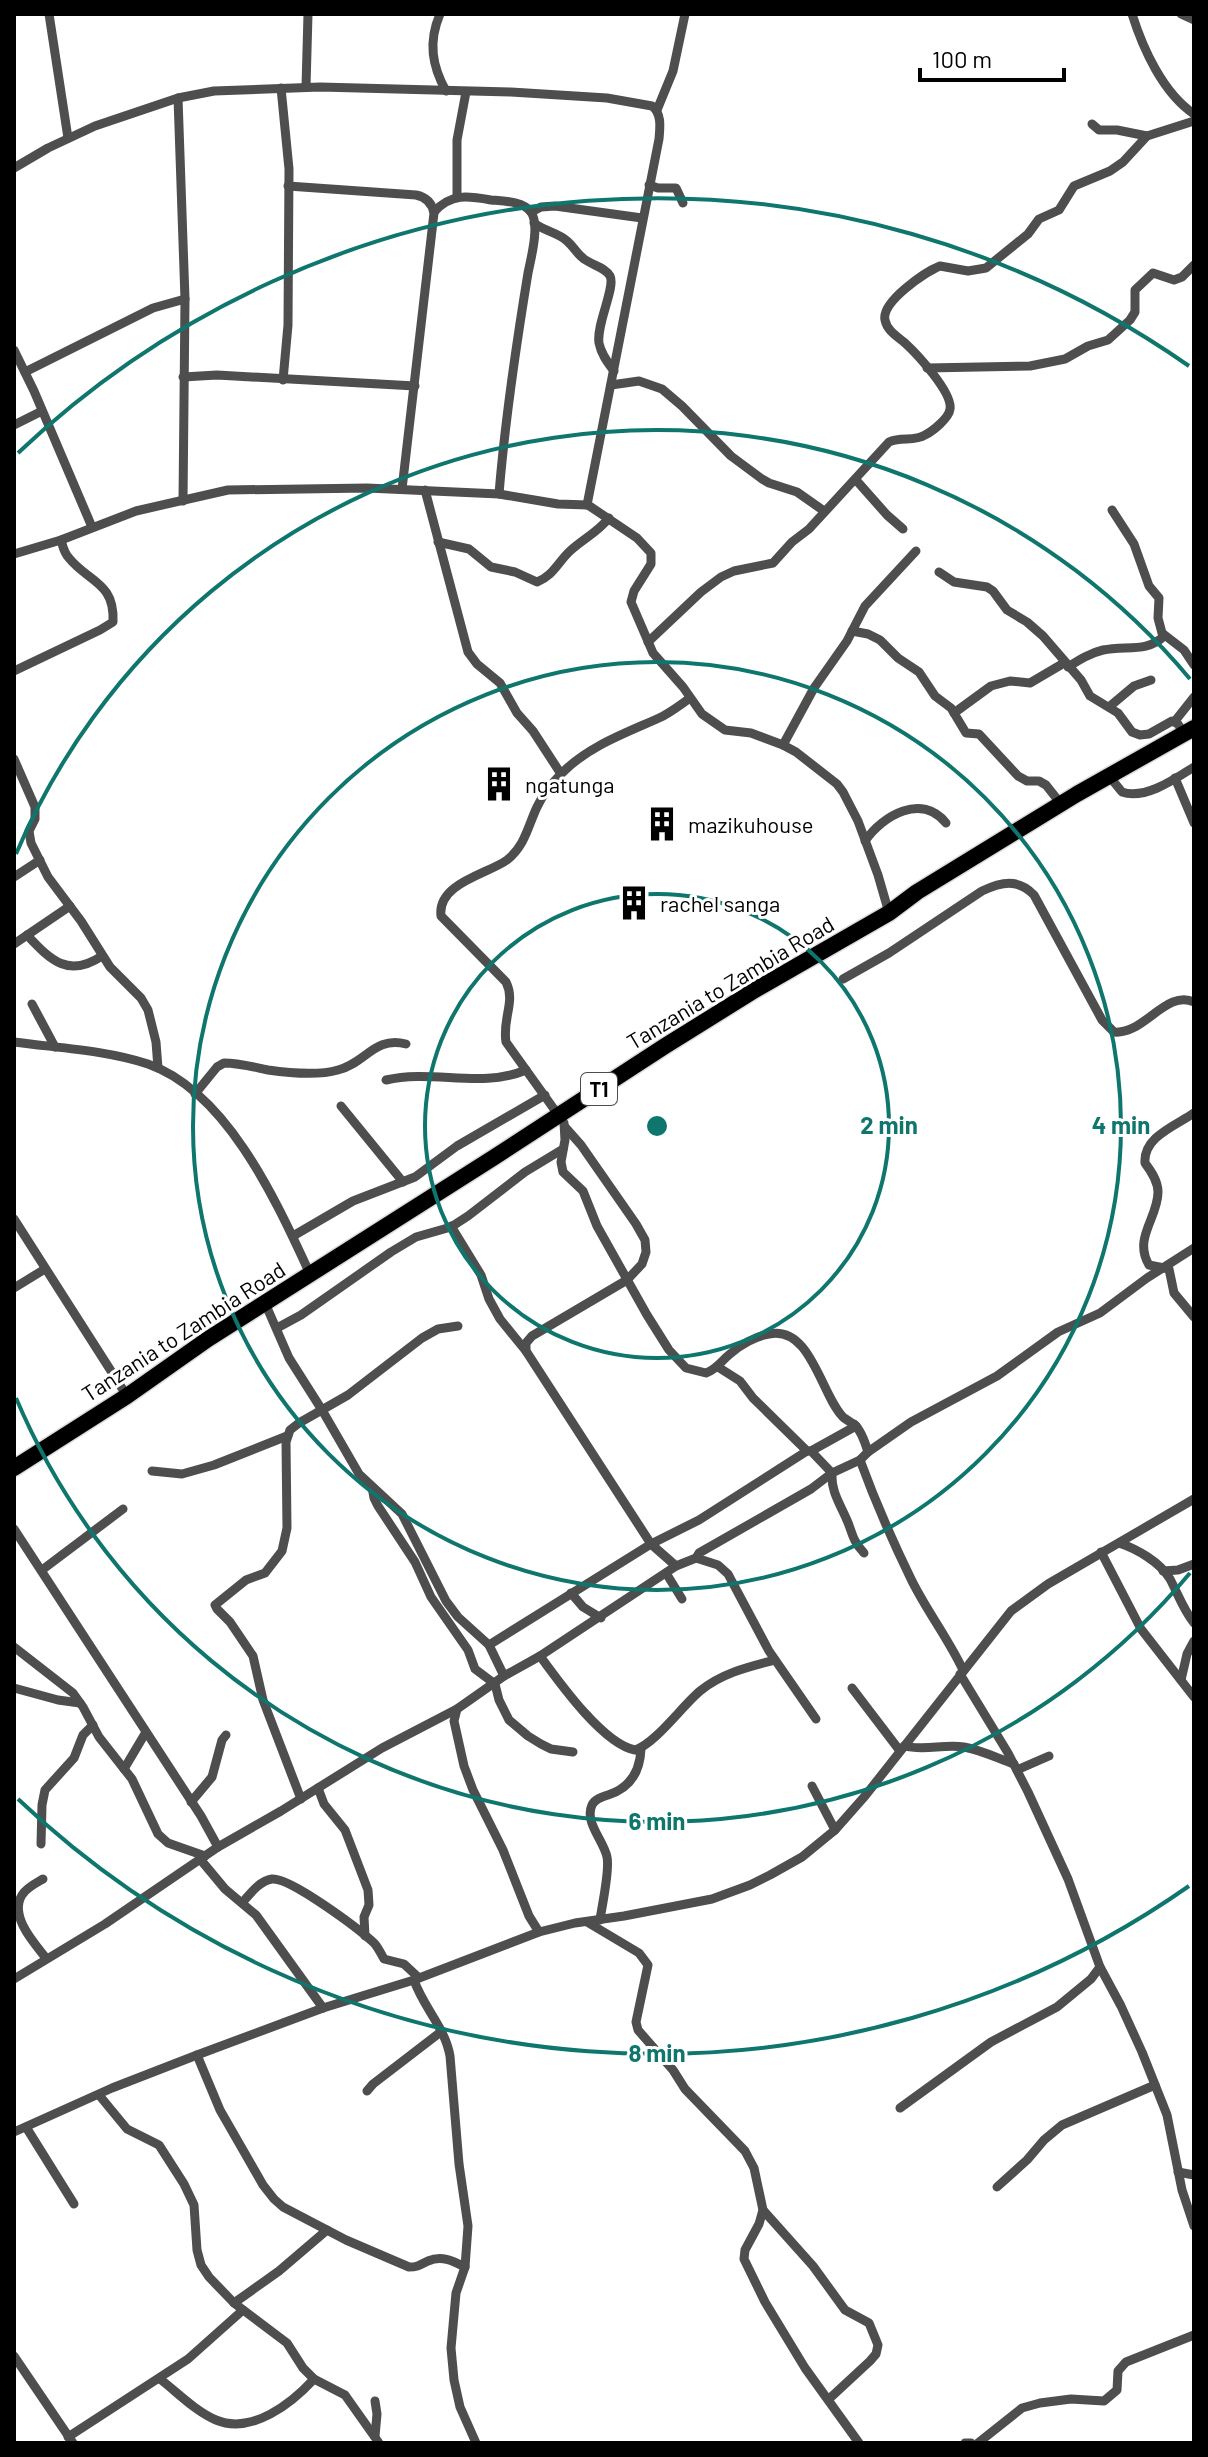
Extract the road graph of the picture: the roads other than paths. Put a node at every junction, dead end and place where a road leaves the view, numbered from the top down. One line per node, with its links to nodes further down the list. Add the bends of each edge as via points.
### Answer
1 (49, 14): 18 (street)
2 (308, 14): 8 (street)
3 (440, 14): 10 (street, via 433,36 434,69)
4 (685, 14): 13 (street, via 673,71)
5 (1132, 14): 14 (street, via 1166,86)
6 (1181, 14): 7 (street)
7 (1194, 20)
8 (306, 87): 9 (street); 10 (street)
9 (281, 88): 12 (street); 21 (street)
10 (446, 91): 11 (street)
11 (466, 92): 13 (street, via 563,94 640,103); 22 (street, via 457,140)
12 (178, 98): 18 (street); 29 (street)
13 (657, 110): 20 (street, via 659,139)
14 (1194, 114)
15 (1194, 121): 17 (street)
16 (1092, 124): 17 (street, via 1099,130)
17 (1147, 136): 31 (street, via 1110,171 1074,186 1059,210 1039,219 986,268 940,266 891,303 884,319 888,328)
18 (68, 138): 19 (street)
19 (14, 168)
20 (649, 185): 23 (street, via 676,188); 26 (street)
21 (288, 186): 24 (street, via 416,195); 35 (street)
22 (457, 196): 24 (street); 25 (street, via 519,204)
23 (683, 203)
24 (434, 212): 37 (street)
25 (531, 212): 26 (street, via 555,206); 27 (street)
26 (642, 218): 32 (street)
27 (534, 223): 32 (street, via 566,239 611,277 598,330 601,350); 43 (street)
28 (1194, 265): 31 (street, via 1174,280 1153,273 1135,290 1130,320 1108,340 1065,359 1030,366)
29 (185, 299): 33 (street, via 153,308); 34 (street)
30 (14, 350): 33 (street)
31 (927, 368): 40 (street, via 949,398 949,414 922,437 889,442)
32 (614, 371): 36 (street)
33 (25, 372): 38 (street)
34 (183, 377): 35 (street); 44 (street)
35 (283, 380): 37 (street)
36 (611, 385): 45 (street); 47 (street, via 639,381 662,389 731,456 762,479 797,492)
37 (415, 386): 41 (street)
38 (42, 411): 39 (street); 49 (street)
39 (14, 425)
40 (856, 480): 47 (street); 50 (street)
41 (402, 489): 42 (street); 44 (street, via 245,489)
42 (425, 490): 43 (street); 52 (street)
43 (499, 494): 45 (street)
44 (183, 501): 49 (street)
45 (587, 505): 48 (street)
46 (1112, 510): 57 (street, via 1159,598)
47 (824, 511): 58 (street, via 773,563 721,577)
48 (609, 518): 52 (street, via 537,582 491,567 469,549); 58 (street, via 651,553 651,564 631,600)
49 (92, 527): 51 (street)
50 (903, 529)
51 (61, 540): 54 (street); 62 (street, via 70,560 99,582 113,622)
52 (438, 542): 72 (street, via 468,652 500,683)
53 (916, 551): 56 (street, via 869,601)
54 (14, 554)
55 (939, 572): 60 (street, via 954,582 990,589 1007,610 1036,629)
56 (852, 631): 67 (street, via 868,634 919,672); 69 (street)
57 (1164, 636): 59 (street); 60 (street, via 1148,646 1097,652)
58 (648, 642): 65 (street)
59 (1190, 649): 61 (street)
60 (1066, 665): 66 (street, via 1090,696); 67 (street, via 1030,683 991,686)
61 (1194, 665)
62 (14, 671)
63 (1151, 680): 66 (street, via 1134,686)
64 (1194, 697): 68 (street)
65 (690, 698): 69 (street, via 725,730); 72 (street, via 613,738)
66 (1109, 707): 68 (street, via 1140,735 1170,721)
67 (954, 713): 75 (street, via 966,733 979,734 1018,776 1046,785)
68 (1184, 728): 73 (highway, Tanzania to Zambia Road / T1)
69 (783, 745): 78 (street, via 837,784)
70 (14, 759): 79 (street, via 35,807 29,834)
71 (1194, 767): 74 (street)
72 (561, 774): 93 (street, via 539,803 516,851 467,878 440,911 506,982 510,995 505,1038)
73 (1109, 776): 74 (street, via 1119,790 1131,795); 75 (highway, Tanzania to Zambia Road / T1)
74 (1175, 778): 77 (street)
75 (1061, 804): 82 (highway, Tanzania to Zambia Road / T1)
76 (946, 823): 78 (street, via 934,812 915,808 887,819)
77 (1194, 823)
78 (865, 841): 82 (street)
79 (40, 860): 80 (street); 81 (street)
80 (14, 877)
81 (70, 906): 83 (street); 85 (street)
82 (889, 913): 99 (highway, Tanzania to Zambia Road / T1, via 742,998)
83 (27, 935): 84 (street); 85 (street, via 64,965 79,966)
84 (14, 944)
85 (102, 956): 92 (street, via 148,1010)
86 (843, 979): 87 (street, via 982,891 1015,883 1034,895 1102,1020 1114,1032 1128,1031 1177,1000)
87 (1194, 1002)
88 (32, 1004): 91 (street)
89 (14, 1042): 91 (street)
90 (406, 1044): 95 (street, via 386,1042 351,1065 321,1072 224,1063)
91 (55, 1047): 92 (street)
92 (158, 1068): 95 (street)
93 (526, 1070): 94 (street, via 495,1079 416,1075); 96 (street)
94 (386, 1080)
95 (195, 1094): 104 (street, via 237,1139)
96 (545, 1095): 99 (street); 101 (street)
97 (341, 1106): 101 (street)
98 (1194, 1113): 106 (street, via 1154,1138 1145,1153 1158,1190 1144,1256 1149,1265)
99 (562, 1121): 100 (street); 108 (highway, Tanzania to Zambia Road / T1); 109 (street, via 645,1240 644,1259)
100 (563, 1149): 103 (street); 109 (street, via 563,1172 583,1191)
101 (403, 1182): 104 (street, via 353,1201)
102 (14, 1219): 107 (street)
103 (451, 1226): 114 (street, via 416,1237); 115 (street, via 500,1319)
104 (293, 1236): 108 (street)
105 (1194, 1248): 106 (street)
106 (1165, 1267): 112 (street, via 1178,1299); 122 (street, via 1100,1313 1058,1332 997,1376 911,1422)
107 (45, 1269): 110 (street); 117 (street)
108 (310, 1274): 111 (highway, Tanzania to Zambia Road / T1)
109 (627, 1280): 115 (street, via 532,1336); 116 (street, via 682,1365 706,1373)
110 (14, 1288)
111 (265, 1303): 114 (street); 117 (highway, Tanzania to Zambia Road / T1)
112 (1194, 1317)
113 (458, 1326): 118 (street, via 432,1332)
114 (277, 1328): 118 (street)
115 (526, 1351): 132 (street)
116 (718, 1367): 119 (street, via 753,1339 788,1335 808,1355 843,1418); 121 (street, via 740,1381)
117 (127, 1396): 124 (highway, Tanzania to Zambia Road / T1)
118 (322, 1410): 120 (street); 127 (street)
119 (856, 1426): 121 (street); 122 (street)
120 (287, 1436): 125 (street, via 182,1474); 171 (street, via 282,1551 265,1573 246,1580 215,1606 253,1656 263,1700)
121 (809, 1451): 126 (street); 132 (street)
122 (868, 1452): 123 (street)
123 (860, 1460): 126 (street); 150 (street, via 912,1581)
124 (14, 1468)
125 (152, 1471)
126 (832, 1473): 134 (street, via 834,1496); 135 (street)
127 (372, 1487): 146 (street, via 402,1514 446,1601); 153 (street, via 378,1506 475,1669)
128 (1194, 1499): 131 (street)
129 (123, 1509): 138 (street)
130 (14, 1529): 138 (street)
131 (1119, 1543): 133 (street); 139 (street)
132 (651, 1544): 137 (street); 141 (street)
133 (1101, 1552): 150 (street, via 1011,1611); 152 (street, via 1130,1612)
134 (864, 1553)
135 (696, 1558): 137 (street); 149 (street, via 728,1574)
136 (1194, 1564): 139 (street)
137 (676, 1566): 140 (street)
138 (42, 1570): 161 (street)
139 (1163, 1571): 144 (street)
140 (666, 1573): 142 (street); 143 (street)
141 (571, 1593): 143 (street); 146 (street)
142 (682, 1599)
143 (601, 1618): 148 (street)
144 (1194, 1623)
145 (1194, 1641): 152 (street)
146 (489, 1645): 151 (street)
147 (14, 1647): 157 (street)
148 (540, 1656): 151 (street); 164 (street, via 588,1716 625,1747)
149 (775, 1660): 159 (street); 164 (street, via 733,1671 709,1684)
150 (962, 1672): 163 (street); 167 (street)
151 (504, 1676): 153 (street)
152 (1181, 1680): 156 (street)
153 (495, 1684): 158 (street); 165 (street, via 509,1720 551,1749)
154 (14, 1688): 157 (street)
155 (852, 1688): 163 (street)
156 (1194, 1697)
157 (80, 1703): 160 (street)
158 (457, 1709): 170 (street); 182 (street, via 454,1721 464,1766)
159 (816, 1719)
160 (93, 1725): 168 (street); 174 (street, via 74,1758 45,1790)
161 (146, 1732): 168 (street); 172 (street)
162 (226, 1735): 172 (street, via 212,1777)
163 (902, 1748): 167 (street, via 963,1747); 173 (street)
164 (641, 1749): 180 (street, via 634,1777 592,1804 591,1821 608,1861)
165 (573, 1752)
166 (1049, 1756): 167 (street)
167 (1015, 1767): 185 (street, via 1068,1879)
168 (124, 1769): 176 (street, via 158,1834)
169 (812, 1786): 173 (street)
170 (318, 1788): 171 (street); 183 (street, via 345,1830 368,1890)
171 (301, 1799): 175 (street)
172 (191, 1802): 175 (street)
173 (835, 1830): 180 (street, via 802,1857 748,1886 712,1899)
174 (41, 1844)
175 (218, 1847): 176 (street)
176 (203, 1857): 179 (street, via 218,1881); 184 (street)
177 (43, 1879): 178 (street)
178 (17, 1898): 184 (street, via 26,1933)
179 (242, 1903): 183 (street, via 266,1881 286,1881); 188 (street)
180 (600, 1920): 181 (street)
181 (587, 1922): 182 (street); 201 (street, via 645,1959 638,2030 745,2151)
182 (539, 1932): 187 (street)
183 (365, 1936): 187 (street, via 384,1959 404,1964)
184 (46, 1958): 186 (street)
185 (1100, 1967): 191 (street); 194 (street, via 1057,2007 991,2042)
186 (14, 1979)
187 (416, 1979): 188 (street); 189 (street, via 422,2000)
188 (323, 2008): 190 (street)
189 (442, 2031): 192 (street); 204 (street, via 450,2056 468,2226)
190 (197, 2055): 193 (street); 203 (street, via 220,2110 263,2185 283,2207)
191 (1155, 2085): 197 (street, via 1171,2129); 199 (street, via 1062,2125)
192 (367, 2091)
193 (99, 2095): 195 (street); 205 (street, via 127,2129 157,2143 177,2172 194,2205 201,2265)
194 (900, 2108)
195 (26, 2127): 196 (street); 200 (street)
196 (14, 2132)
197 (1178, 2172): 198 (street); 202 (street)
198 (1194, 2175)
199 (997, 2187)
200 (74, 2204)
201 (763, 2210): 211 (street, via 744,2259 805,2368); 211 (street, via 845,2310 869,2323 878,2345 870,2361)
202 (1194, 2226)
203 (327, 2230): 204 (street, via 409,2267 438,2258); 205 (street)
204 (465, 2267): 215 (street, via 456,2293 451,2348 460,2407)
205 (234, 2303): 206 (street)
206 (243, 2310): 209 (street); 210 (street, via 287,2343)
207 (1194, 2335): 217 (street, via 1126,2362 1118,2371 1117,2390 1104,2401 1078,2398 1022,2408)
208 (14, 2356): 213 (street)
209 (160, 2379): 210 (street, via 207,2416 232,2423 277,2411); 213 (street, via 96,2418)
210 (314, 2379): 214 (street, via 345,2395)
211 (829, 2399): 216 (street)
212 (375, 2401): 214 (street)
213 (71, 2440)
214 (376, 2440)
215 (476, 2443)
216 (859, 2443)
217 (978, 2443)

